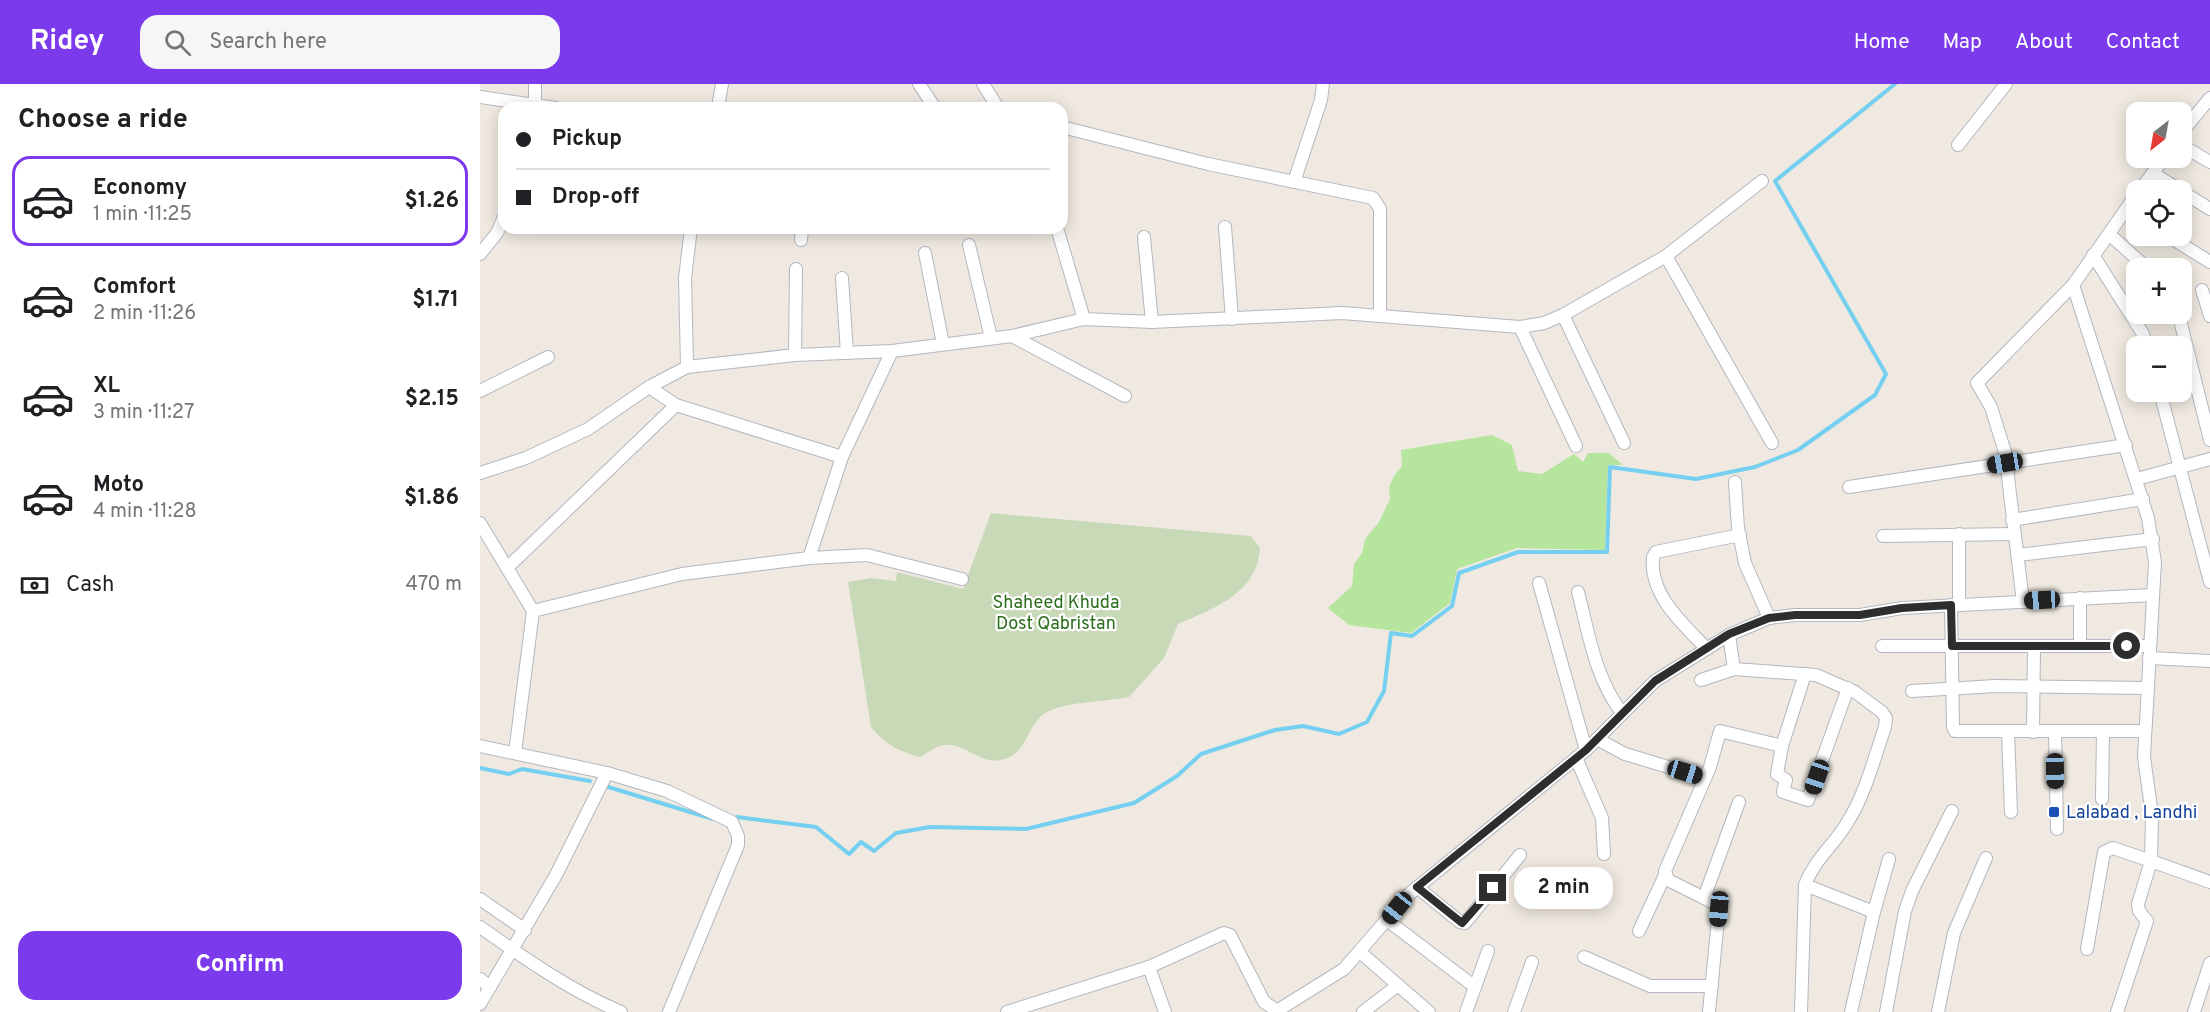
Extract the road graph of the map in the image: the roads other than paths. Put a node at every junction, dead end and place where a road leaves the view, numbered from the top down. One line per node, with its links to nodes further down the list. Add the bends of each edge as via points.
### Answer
1 (535, 84): 9 (street)
2 (722, 84): 10 (street)
3 (919, 84): 11 (street)
4 (983, 84): 12 (street)
5 (1323, 84): 24 (street)
6 (2006, 84): 16 (street)
7 (480, 97): 8 (street)
8 (508, 102)
9 (535, 102)
10 (719, 102)
11 (931, 102)
12 (994, 102)
13 (2208, 104): 14 (street)
14 (2192, 122)
15 (1068, 129): 24 (street)
16 (1958, 145)
17 (2192, 151): 18 (street)
18 (2210, 162)
19 (2158, 168): 20 (street)
20 (2154, 174): 21 (street); 22 (street)
21 (2149, 180)
22 (2163, 180)
23 (1761, 181): 39 (street)
24 (1294, 182): 47 (street, via 1377,202)
25 (2192, 198): 27 (street)
26 (2124, 208): 32 (street)
27 (2210, 209)
28 (1225, 227): 49 (street)
29 (498, 229): 37 (street)
30 (691, 234): 62 (street, via 684,278)
31 (1059, 234): 50 (street)
32 (2110, 235): 38 (street); 40 (street)
33 (1144, 237): 51 (street)
34 (969, 245): 56 (street)
35 (2184, 246): 41 (street)
36 (925, 253): 57 (street)
37 (480, 254)
38 (2093, 255): 44 (street); 55 (street)
39 (1666, 256): 46 (street); 70 (street)
40 (2136, 258)
41 (2210, 262)
42 (796, 269): 60 (street)
43 (842, 278): 59 (street)
44 (2073, 285): 71 (street); 75 (street, via 1977,383 1995,420)
45 (2202, 290): 48 (street)
46 (1563, 315): 53 (street); 69 (street)
47 (1380, 316): 49 (street, via 1342,313); 53 (street)
48 (2210, 316)
49 (1232, 319): 51 (street)
50 (1084, 320): 51 (street); 54 (street)
51 (1152, 322)
52 (2181, 324): 68 (street)
53 (1520, 327): 72 (street)
54 (1012, 336): 56 (street); 65 (street)
55 (2144, 336)
56 (990, 338): 57 (street)
57 (943, 344): 58 (street)
58 (892, 351): 59 (street); 73 (street)
59 (847, 353): 60 (street)
60 (795, 355): 62 (street)
61 (548, 357): 64 (street)
62 (687, 367): 63 (street)
63 (649, 387): 67 (street); 77 (street, via 588,429)
64 (481, 388)
65 (1125, 396)
66 (2163, 402): 76 (street)
67 (676, 405): 73 (street); 91 (street)
68 (2210, 440)
69 (1624, 443)
70 (1772, 443)
71 (2126, 445): 75 (street); 78 (street)
72 (1576, 446)
73 (842, 457): 90 (street)
74 (2210, 459): 76 (street)
75 (2005, 463): 80 (street); 82 (street)
76 (2181, 467): 78 (street); 93 (street)
77 (480, 474)
78 (2137, 479): 81 (street)
79 (1735, 482): 86 (street)
80 (1849, 487)
81 (2143, 499): 82 (street); 88 (street)
82 (2012, 520): 85 (street)
83 (480, 523): 91 (street)
84 (1959, 534): 85 (street); 87 (street); 99 (street)
85 (2014, 534): 89 (street)
86 (1740, 535): 101 (street, via 1745,563); 107 (street, via 1656,552 1653,556 1659,588 1669,610)
87 (1883, 536)
88 (2153, 539): 89 (street); 96 (street)
89 (2018, 555): 98 (street)
90 (810, 558): 92 (street, via 884,557); 100 (street, via 682,574)
91 (507, 568): 100 (street)
92 (962, 579)
93 (2210, 582)
94 (1539, 583): 127 (street)
95 (1578, 592): 118 (street, via 1600,677 1606,693)
96 (2153, 594): 97 (street); 108 (street)
97 (2080, 598): 98 (street); 106 (street)
98 (2023, 602): 99 (street)
99 (1955, 605): 101 (street); 104 (street)
100 (533, 611): 128 (street)
101 (1769, 618): 102 (street)
102 (1729, 634): 107 (street); 110 (street)
103 (1882, 646): 104 (street)
104 (1952, 646): 105 (street); 116 (street)
105 (2034, 646): 106 (street); 113 (street)
106 (2080, 646): 108 (street)
107 (1707, 649): 118 (street, via 1655,681)
108 (2149, 652): 109 (street); 115 (street)
109 (2210, 661)
110 (1734, 669): 111 (street); 112 (street)
111 (1805, 674): 114 (street, via 1831,679); 126 (street)
112 (1701, 680)
113 (2034, 687): 115 (street); 116 (street); 123 (street)
114 (1848, 688): 126 (street, via 1808,800 1783,792 1786,780 1777,774); 144 (street, via 1882,712 1886,727 1847,824 1812,869)
115 (2147, 688): 121 (street)
116 (1950, 689): 117 (street); 122 (street, via 1955,731)
117 (1912, 691)
118 (1622, 713): 124 (street)
119 (2055, 731): 120 (street); 123 (street); 136 (street)
120 (2103, 731): 121 (street); 132 (street)
121 (2144, 731): 141 (street, via 2145,774 2152,815)
122 (2008, 732): 123 (street); 135 (street)
123 (2033, 732)
124 (1597, 738): 127 (street); 131 (street, via 1625,754)
125 (480, 746): 128 (street)
126 (1782, 746): 131 (street, via 1720,731)
127 (1586, 750): 129 (street)
128 (515, 753): 130 (street)
129 (1576, 758): 137 (street, via 1602,818); 145 (street)
130 (607, 773): 151 (street); 168 (street, via 667,791 719,814 732,822 738,836 738,845)
131 (1706, 778): 142 (street)
132 (2102, 799)
133 (1739, 802): 146 (street)
134 (1952, 811): 179 (street, via 1905,911)
135 (2011, 812)
136 (2057, 830)
137 (1604, 854)
138 (1520, 855): 145 (street, via 1465,923)
139 (1986, 858): 180 (street, via 1954,933)
140 (1889, 859): 148 (street)
141 (2151, 861): 143 (street); 153 (street, via 2113,848 2104,852); 181 (street, via 2138,904 2146,921)
142 (1665, 876): 146 (street); 152 (street)
143 (2210, 882)
144 (1805, 885): 148 (street); 177 (street)
145 (1417, 887): 149 (street)
146 (1704, 898): 163 (street, via 1719,909)
147 (480, 899): 151 (street)
148 (1874, 912): 178 (street)
149 (1387, 920): 156 (street); 165 (street)
150 (480, 927): 154 (street)
151 (525, 930): 154 (street)
152 (1638, 931)
153 (2086, 949)
154 (513, 950): 164 (street); 167 (street)
155 (1488, 951): 165 (street)
156 (1361, 952): 162 (street); 171 (street, via 1344,969)
157 (1584, 957): 163 (street, via 1650,986)
158 (1532, 962): 175 (street)
159 (2210, 963): 182 (street)
160 (1149, 967): 169 (street); 170 (street); 171 (street, via 1222,933 1228,934 1264,1002)
161 (480, 979): 164 (street)
162 (1398, 985): 172 (street); 173 (street)
163 (1712, 986): 176 (street)
164 (490, 987): 166 (street)
165 (1475, 987): 174 (street)
166 (480, 1004)
167 (621, 1012)
168 (669, 1012)
169 (1007, 1012)
170 (1165, 1012)
171 (1277, 1012)
172 (1363, 1012)
173 (1429, 1012)
174 (1466, 1012)
175 (1514, 1012)
176 (1709, 1012)
177 (1801, 1012)
178 (1851, 1012)
179 (1886, 1012)
180 (1938, 1012)
181 (2117, 1012)
182 (2194, 1012)

